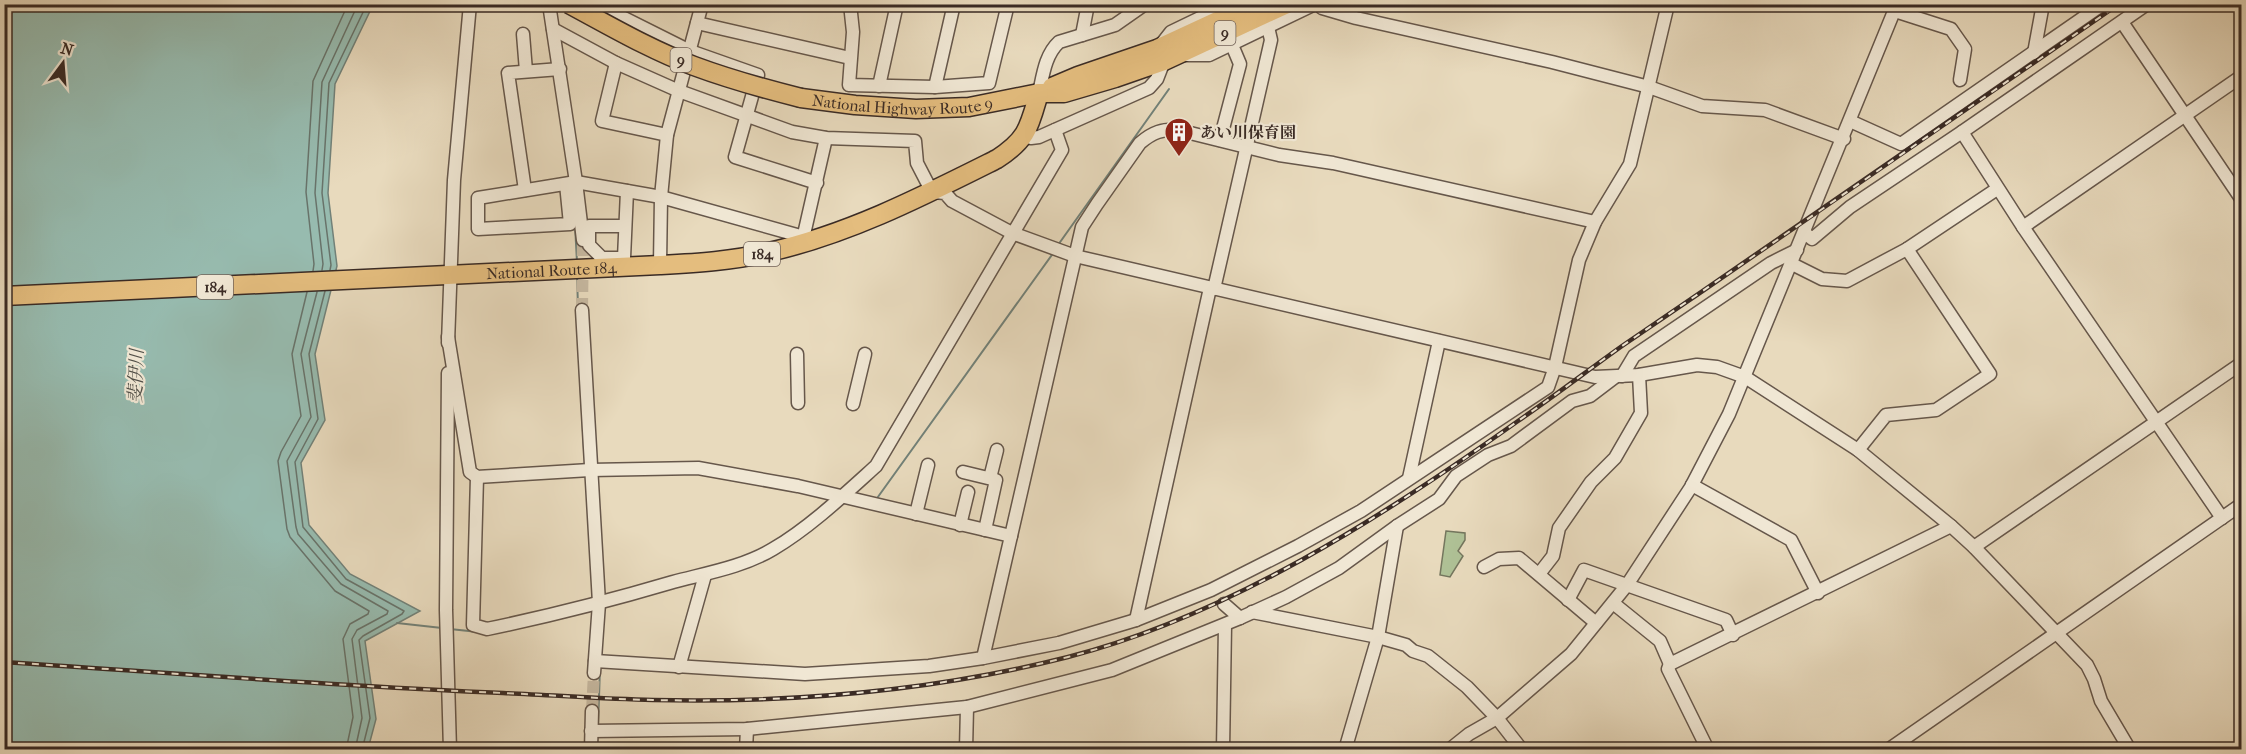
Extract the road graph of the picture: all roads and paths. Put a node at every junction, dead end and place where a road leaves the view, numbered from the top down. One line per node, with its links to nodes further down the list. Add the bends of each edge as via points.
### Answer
1 (470, 4): 73 (street)
2 (549, 4): 24 (street)
3 (569, 4): 41 (highway, National Highway Route 9 / 9, bridge, via 692,65 801,98 916,109 969,107)
4 (596, 4): 28 (street)
5 (702, 4): 22 (street)
6 (850, 4): 31 (street)
7 (897, 4): 37 (street)
8 (954, 4): 38 (street)
9 (1008, 4): 38 (street, via 989,83)
10 (1088, 4): 26 (street)
11 (1144, 4): 26 (street, via 1115,25)
12 (1229, 4): 30 (street, via 1171,32)
13 (1254, 4): 30 (highway, National Highway Route 9 / 9)
14 (1316, 4): 19 (street); 39 (street, via 1356,18)
15 (1668, 4): 39 (street)
16 (2043, 4): 29 (street)
17 (2103, 4): 29 (street)
18 (2147, 4): 21 (street)
19 (1295, 8): 23 (street); 30 (highway, National Highway Route 9 / 9)
20 (1896, 8): 36 (street, via 1951,29 1965,49); 44 (street)
21 (2122, 22): 43 (street); 46 (street)
22 (697, 23): 28 (street); 31 (street)
23 (1268, 27): 27 (street); 52 (street, via 1271,40)
24 (553, 29): 32 (street); 33 (street)
25 (523, 34): 34 (street)
26 (1082, 35): 41 (street, via 1052,48)
27 (1232, 45): 30 (street, via 1209,55); 51 (street, via 1240,64)
28 (690, 51): 40 (street); 42 (street, via 758,75)
29 (2034, 53): 44 (street, via 1901,144)
30 (1166, 55): 41 (highway, National Highway Route 9 / 9, via 1115,78 1064,93); 45 (street, via 1149,88)
31 (850, 58): 37 (street, via 849,85)
32 (616, 63): 40 (street); 47 (street, via 602,121)
33 (560, 69): 34 (street); 53 (street)
34 (526, 71): 55 (street, via 508,73)
35 (2241, 76): 43 (street)
36 (1960, 80)
37 (879, 86): 38 (street)
38 (935, 87)
39 (1648, 87): 50 (street, via 1702,106 1766,110); 61 (street, via 1630,164)
40 (679, 91): 42 (street); 47 (street)
41 (1039, 93): 48 (highway, National Route 184 / 184)
42 (747, 115): 49 (street, via 792,132); 54 (street, via 735,157)
43 (2185, 117): 60 (street); 63 (street)
44 (1850, 121): 50 (street)
45 (1055, 130): 48 (street, via 1039,137); 64 (street, via 1062,150)
46 (1962, 132): 56 (street); 65 (street, via 1850,207 1812,239)
47 (667, 135): 59 (street)
48 (1024, 136): 58 (highway, National Route 184 / 184, via 1011,150)
49 (825, 138): 54 (street); 58 (street, via 915,141 917,163)
50 (1844, 139): 65 (street)
51 (1220, 141): 52 (street); 70 (street, via 1163,129 1150,135 1096,204 1082,228)
52 (1247, 147): 61 (street); 74 (street)
53 (571, 183): 55 (street); 55 (street, via 570,224 478,229 478,198); 57 (street); 66 (street)
54 (817, 183): 67 (street)
55 (525, 189)
56 (1997, 189): 63 (street); 68 (street)
57 (627, 191): 59 (street); 62 (street)
58 (932, 192): 64 (street, via 945,193 952,201); 67 (highway, National Route 184 / 184, via 857,225)
59 (662, 197): 67 (street); 72 (street)
60 (2241, 200)
61 (1595, 222): 82 (street, via 1579,260)
62 (625, 226)
63 (2023, 228): 88 (street)
64 (1012, 233): 70 (street); 99 (street, via 876,466)
65 (1805, 233): 69 (street)
66 (583, 240)
67 (803, 240): 72 (highway, National Route 184 / 184, via 767,253 714,262)
68 (1907, 249): 71 (street, via 1847,281 1822,279); 90 (street, via 1990,374 1936,410 1886,415)
69 (1797, 250): 71 (street); 84 (street, via 1771,263 1634,356)
70 (1075, 256): 74 (street); 107 (street)
71 (1792, 264): 85 (street)
72 (660, 265): 73 (highway, National Route 184 / 184)
73 (449, 275): 75 (highway, National Route 184 / 184); 77 (street)
74 (1212, 288): 78 (street); 120 (street)
75 (4, 296)
76 (582, 310): 92 (street)
77 (448, 337): 94 (street, via 470,472); 134 (street, via 446,610)
78 (1439, 341): 82 (street); 96 (street)
79 (797, 354): 86 (street)
80 (865, 354): 87 (street)
81 (2241, 363): 88 (street)
82 (1555, 367): 84 (street, via 1595,377); 96 (street, via 1548,387)
83 (1639, 375): 84 (street); 85 (street, via 1697,365); 110 (street, via 1641,413 1615,458 1591,482 1560,528 1553,556)
84 (1619, 376): 104 (street, via 1590,396 1572,401 1511,446 1456,476 1439,499)
85 (1745, 377): 90 (street); 97 (street)
86 (798, 403)
87 (853, 404)
88 (2156, 422): 102 (street); 108 (street)
89 (997, 450): 95 (street)
90 (1858, 450): 105 (street)
91 (928, 465): 101 (street)
92 (590, 470): 94 (street); 99 (street, via 698,468); 116 (street)
93 (963, 472): 95 (street)
94 (477, 477): 116 (street, via 473,625 487,629)
95 (990, 478): 106 (street, via 996,480)
96 (1409, 478): 114 (street)
97 (1692, 485): 112 (street); 113 (street, via 1791,540)
98 (968, 492): 103 (street)
99 (842, 497): 101 (street); 111 (street, via 773,549)
100 (2241, 504): 102 (street)
101 (916, 514): 103 (street)
102 (2222, 518): 123 (street)
103 (960, 525): 106 (street)
104 (1397, 526): 118 (street, via 1339,568); 125 (street)
105 (1951, 526): 108 (street); 113 (street)
106 (985, 530): 107 (street)
107 (1011, 536): 126 (street)
108 (1974, 547): 123 (street)
109 (1484, 567): 110 (street, via 1499,559 1520,558)
110 (1539, 574): 115 (street)
111 (705, 575): 116 (street); 128 (street)
112 (1627, 585): 115 (street, via 1584,570); 117 (street); 124 (street, via 1726,620)
113 (1818, 593): 124 (street)
114 (1218, 598): 119 (street); 120 (street)
115 (1568, 600): 121 (street)
116 (599, 603): 128 (street, via 595,667)
117 (1613, 603): 121 (street); 127 (street, via 1660,641)
118 (1252, 612): 119 (street); 125 (street)
119 (1240, 618): 122 (street)
120 (1136, 620): 126 (street, via 1059,643)
121 (1596, 623): 131 (street, via 1571,654)
122 (1225, 625): 129 (street, via 1112,670); 138 (street)
123 (2057, 633): 143 (street); 144 (street, via 2086,665 2101,701)
124 (1733, 635): 127 (street)
125 (1378, 637): 131 (street, via 1428,656 1467,687); 139 (street)
126 (983, 658): 128 (street, via 928,666 805,674)
127 (1670, 664): 142 (street, via 1668,669)
128 (679, 667)
129 (967, 706): 132 (street); 137 (street)
130 (592, 711): 133 (street)
131 (1497, 718): 140 (street); 141 (street)
132 (747, 729): 133 (street); 136 (street)
133 (591, 731): 135 (street)
134 (450, 750)
135 (591, 750)
136 (746, 750)
137 (966, 750)
138 (1223, 750)
139 (1345, 750)
140 (1449, 750)
141 (1522, 750)
142 (1708, 750)
143 (1888, 750)
144 (2130, 750)

